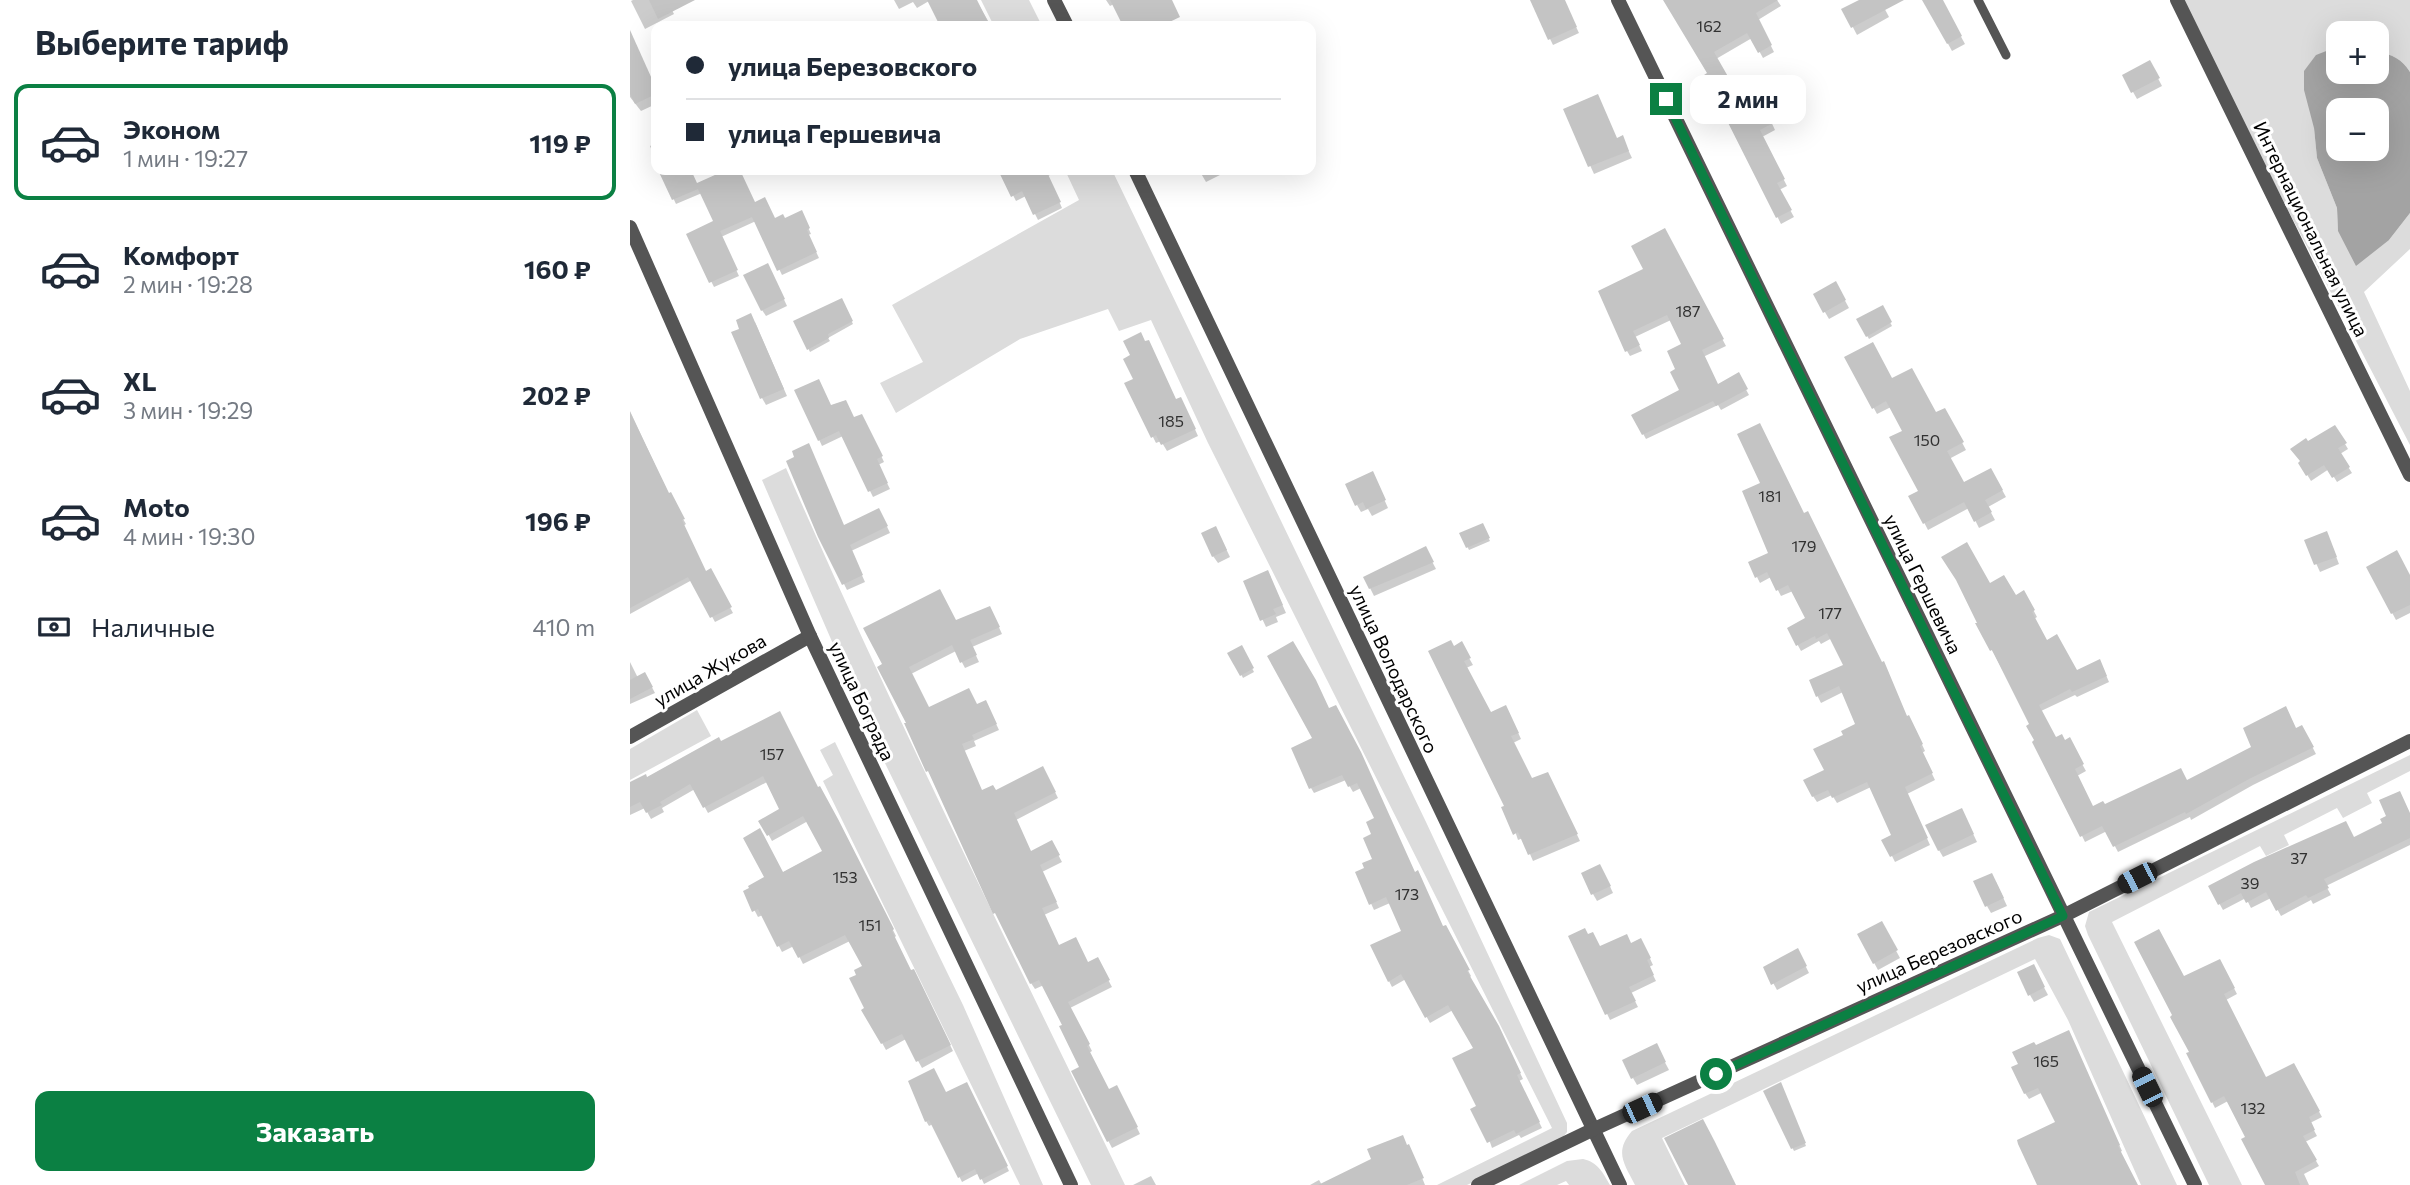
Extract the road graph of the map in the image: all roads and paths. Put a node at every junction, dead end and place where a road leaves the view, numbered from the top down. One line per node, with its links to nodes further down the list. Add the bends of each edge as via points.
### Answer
1 (1054, 0): 5 (street)
2 (1618, 0): 13 (street, улица Гершевича)
3 (1978, 0): 6 (lane)
4 (2177, 0): 9 (street, Интернациональная улица)
5 (1064, 21)
6 (2006, 55)
7 (1137, 175): 14 (street, улица Володарского)
8 (630, 227): 10 (street, улица Бограда)
9 (2410, 475)
10 (810, 636): 11 (street, улица Жукова); 15 (street, улица Бограда)
11 (630, 737)
12 (2410, 741): 13 (street, улица Березовского)
13 (2063, 916): 14 (street, улица Березовского); 18 (street, улица Гершевича)
14 (1592, 1130): 16 (street, улица Березовского); 17 (street, улица Володарского)
15 (1070, 1185)
16 (1478, 1185)
17 (1620, 1185)
18 (2195, 1185)

